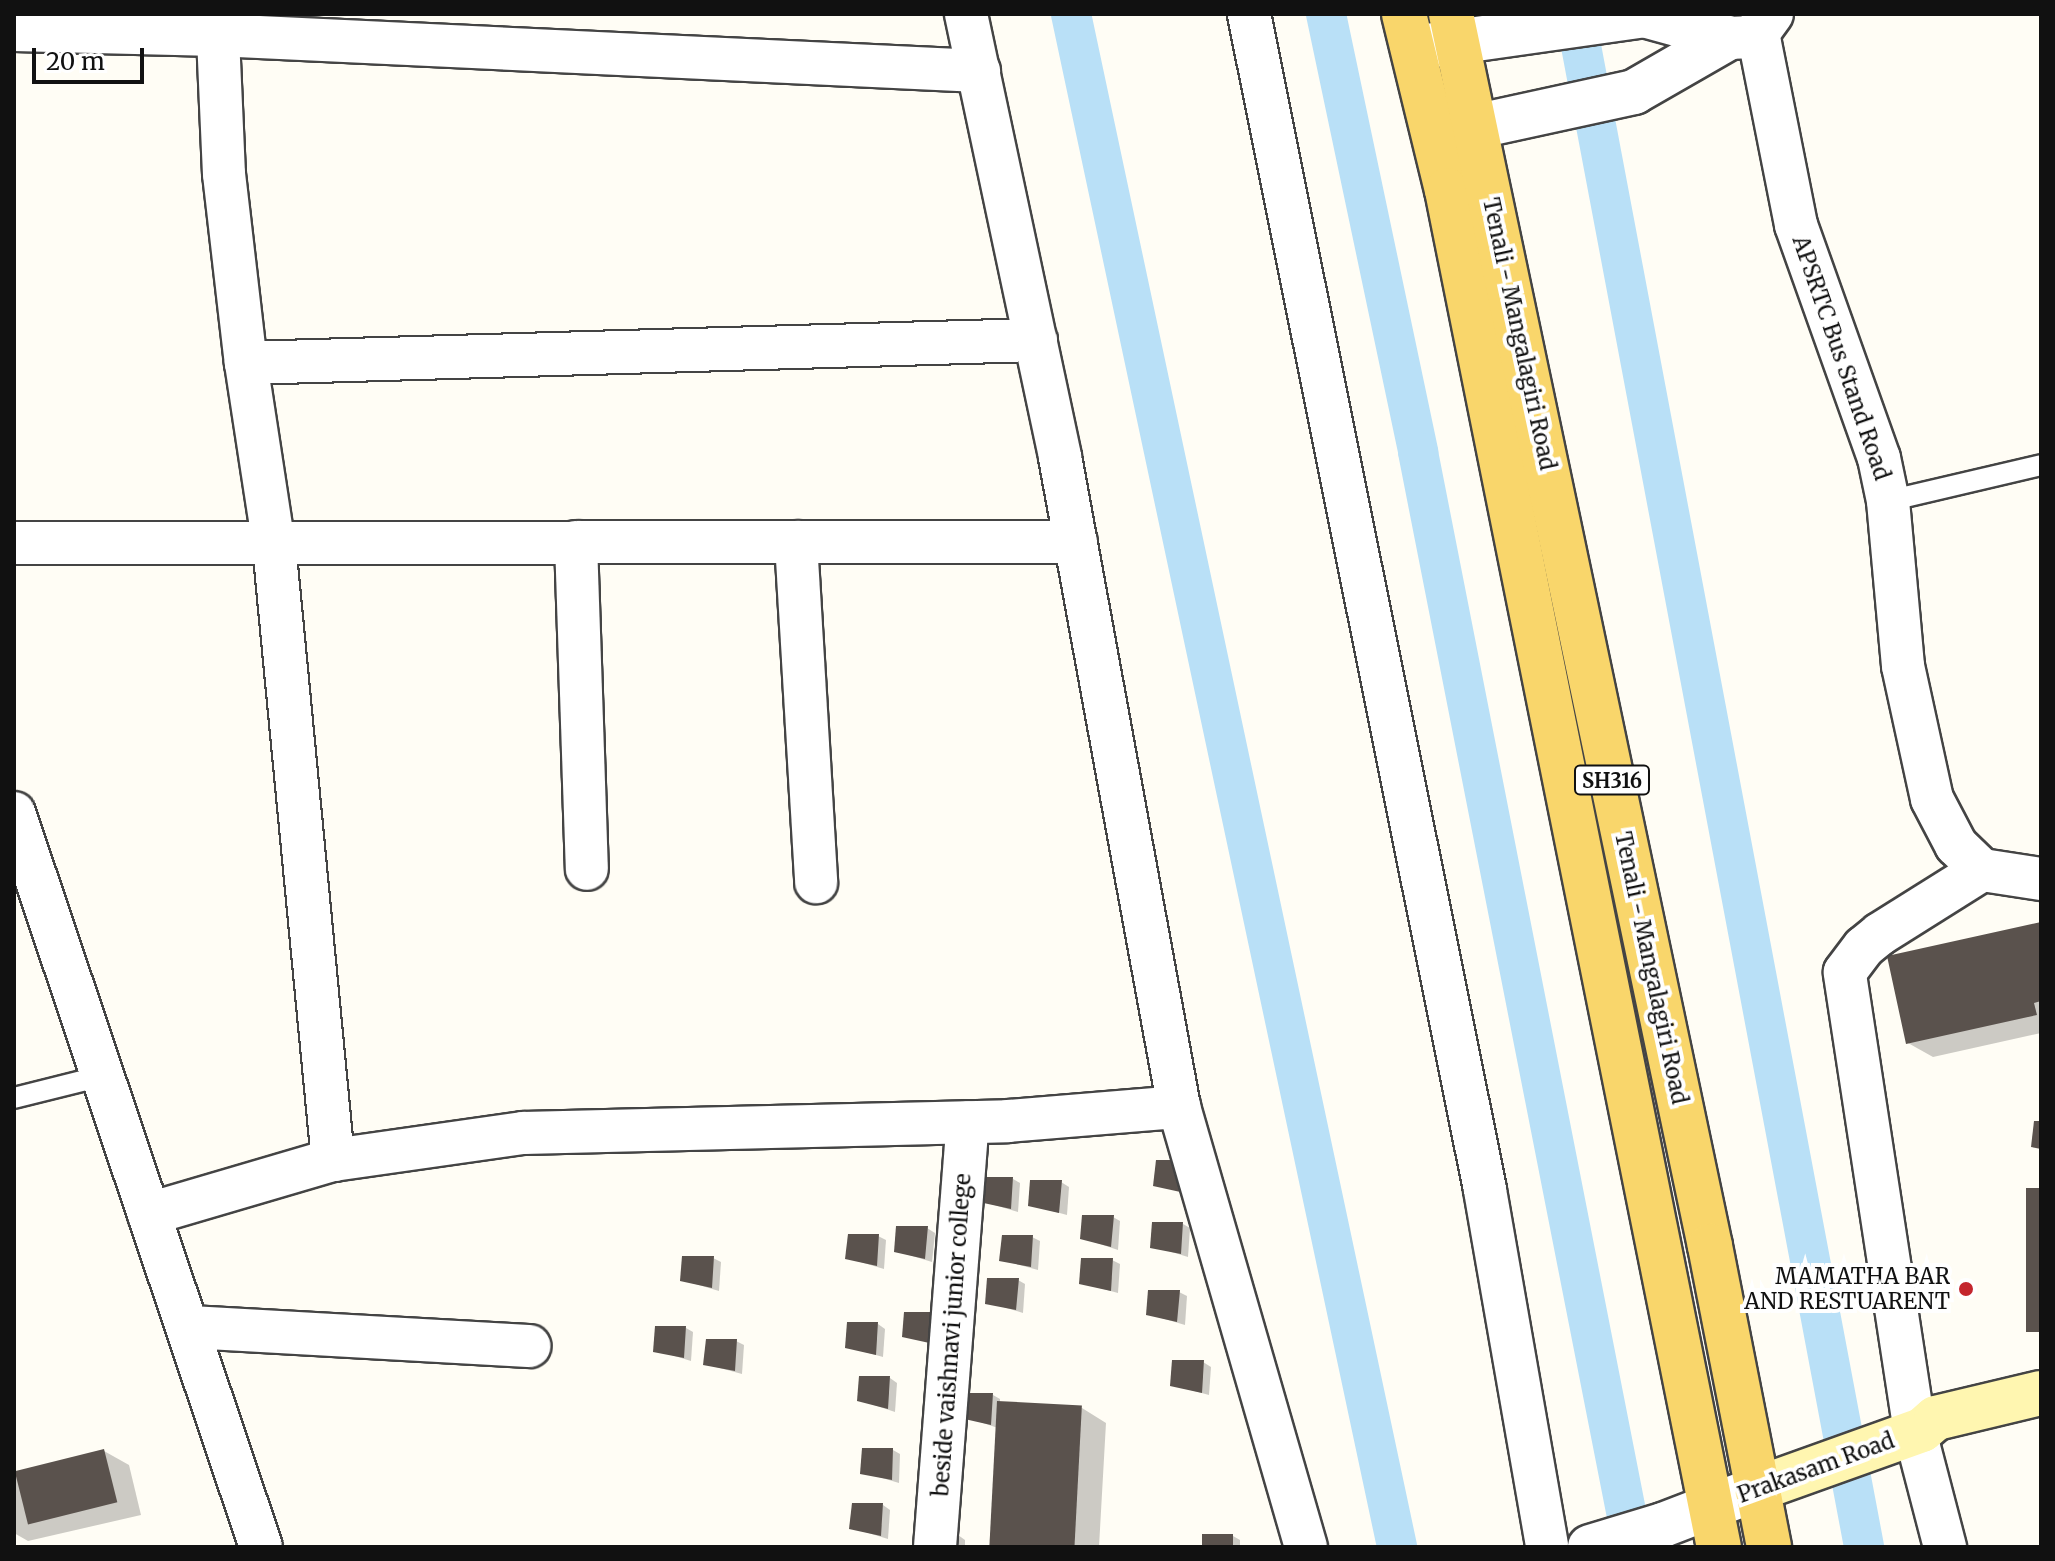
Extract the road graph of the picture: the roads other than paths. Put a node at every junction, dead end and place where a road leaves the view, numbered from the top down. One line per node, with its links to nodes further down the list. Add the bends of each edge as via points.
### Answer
1 (966, 14): 9 (street)
2 (1249, 14): 43 (street, via 1482,1174)
3 (1637, 16): 6 (street); 8 (street)
4 (217, 24): 5 (street); 9 (street); 13 (street, via 224,174)
5 (14, 30)
6 (1751, 30): 10 (street, via 1634,92); 15 (street, APSRTC Bus Stand Road, via 1765,59 1796,225 1879,458)
7 (1408, 31): 8 (street); 11 (main road, Tenali - Mangalagiri Road / SH316)
8 (1462, 33): 10 (main road, Tenali - Mangalagiri Road / SH316)
9 (979, 71): 12 (street)
10 (1486, 125): 11 (street); 37 (main road, Tenali - Mangalagiri Road / SH316, via 1710,1246)
11 (1433, 136): 38 (main road, Tenali - Mangalagiri Road / SH316)
12 (1036, 340): 13 (street); 18 (street)
13 (246, 363): 20 (street)
14 (2041, 465): 15 (lane)
15 (1888, 501): 22 (street, APSRTC Bus Stand Road, via 1903,666 1932,799)
16 (576, 542): 17 (street); 20 (street); 23 (street)
17 (796, 542): 18 (street); 25 (street)
18 (1076, 542): 28 (street)
19 (14, 543): 20 (street)
20 (274, 545): 30 (street)
21 (14, 813): 26 (street)
22 (1969, 857): 24 (street); 36 (street, via 1864,947 1845,972)
23 (587, 869)
24 (2041, 879)
25 (816, 882)
26 (102, 1076): 27 (lane); 31 (street)
27 (14, 1098)
28 (1179, 1107): 29 (street); 42 (street)
29 (968, 1122): 30 (street, via 523,1133); 41 (street, beside vaishnavi junior college)
30 (333, 1160): 31 (street)
31 (149, 1214): 32 (street)
32 (189, 1327): 33 (street); 40 (street)
33 (529, 1346)
34 (2041, 1393): 36 (main road, Prakasam Road, via 1936,1418)
35 (2041, 1418): 36 (main road, Prakasam Road, via 1943,1436)
36 (1908, 1435): 37 (main road, Prakasam Road); 45 (street)
37 (1763, 1486): 38 (street, Prakasam Road); 44 (main road, Tenali - Mangalagiri Road / SH316)
38 (1715, 1526): 39 (street, Prakasam Road, via 1663,1525)
39 (1596, 1545)
40 (261, 1547)
41 (935, 1547)
42 (1306, 1547)
43 (1547, 1547)
44 (1769, 1547)
45 (1945, 1547)

